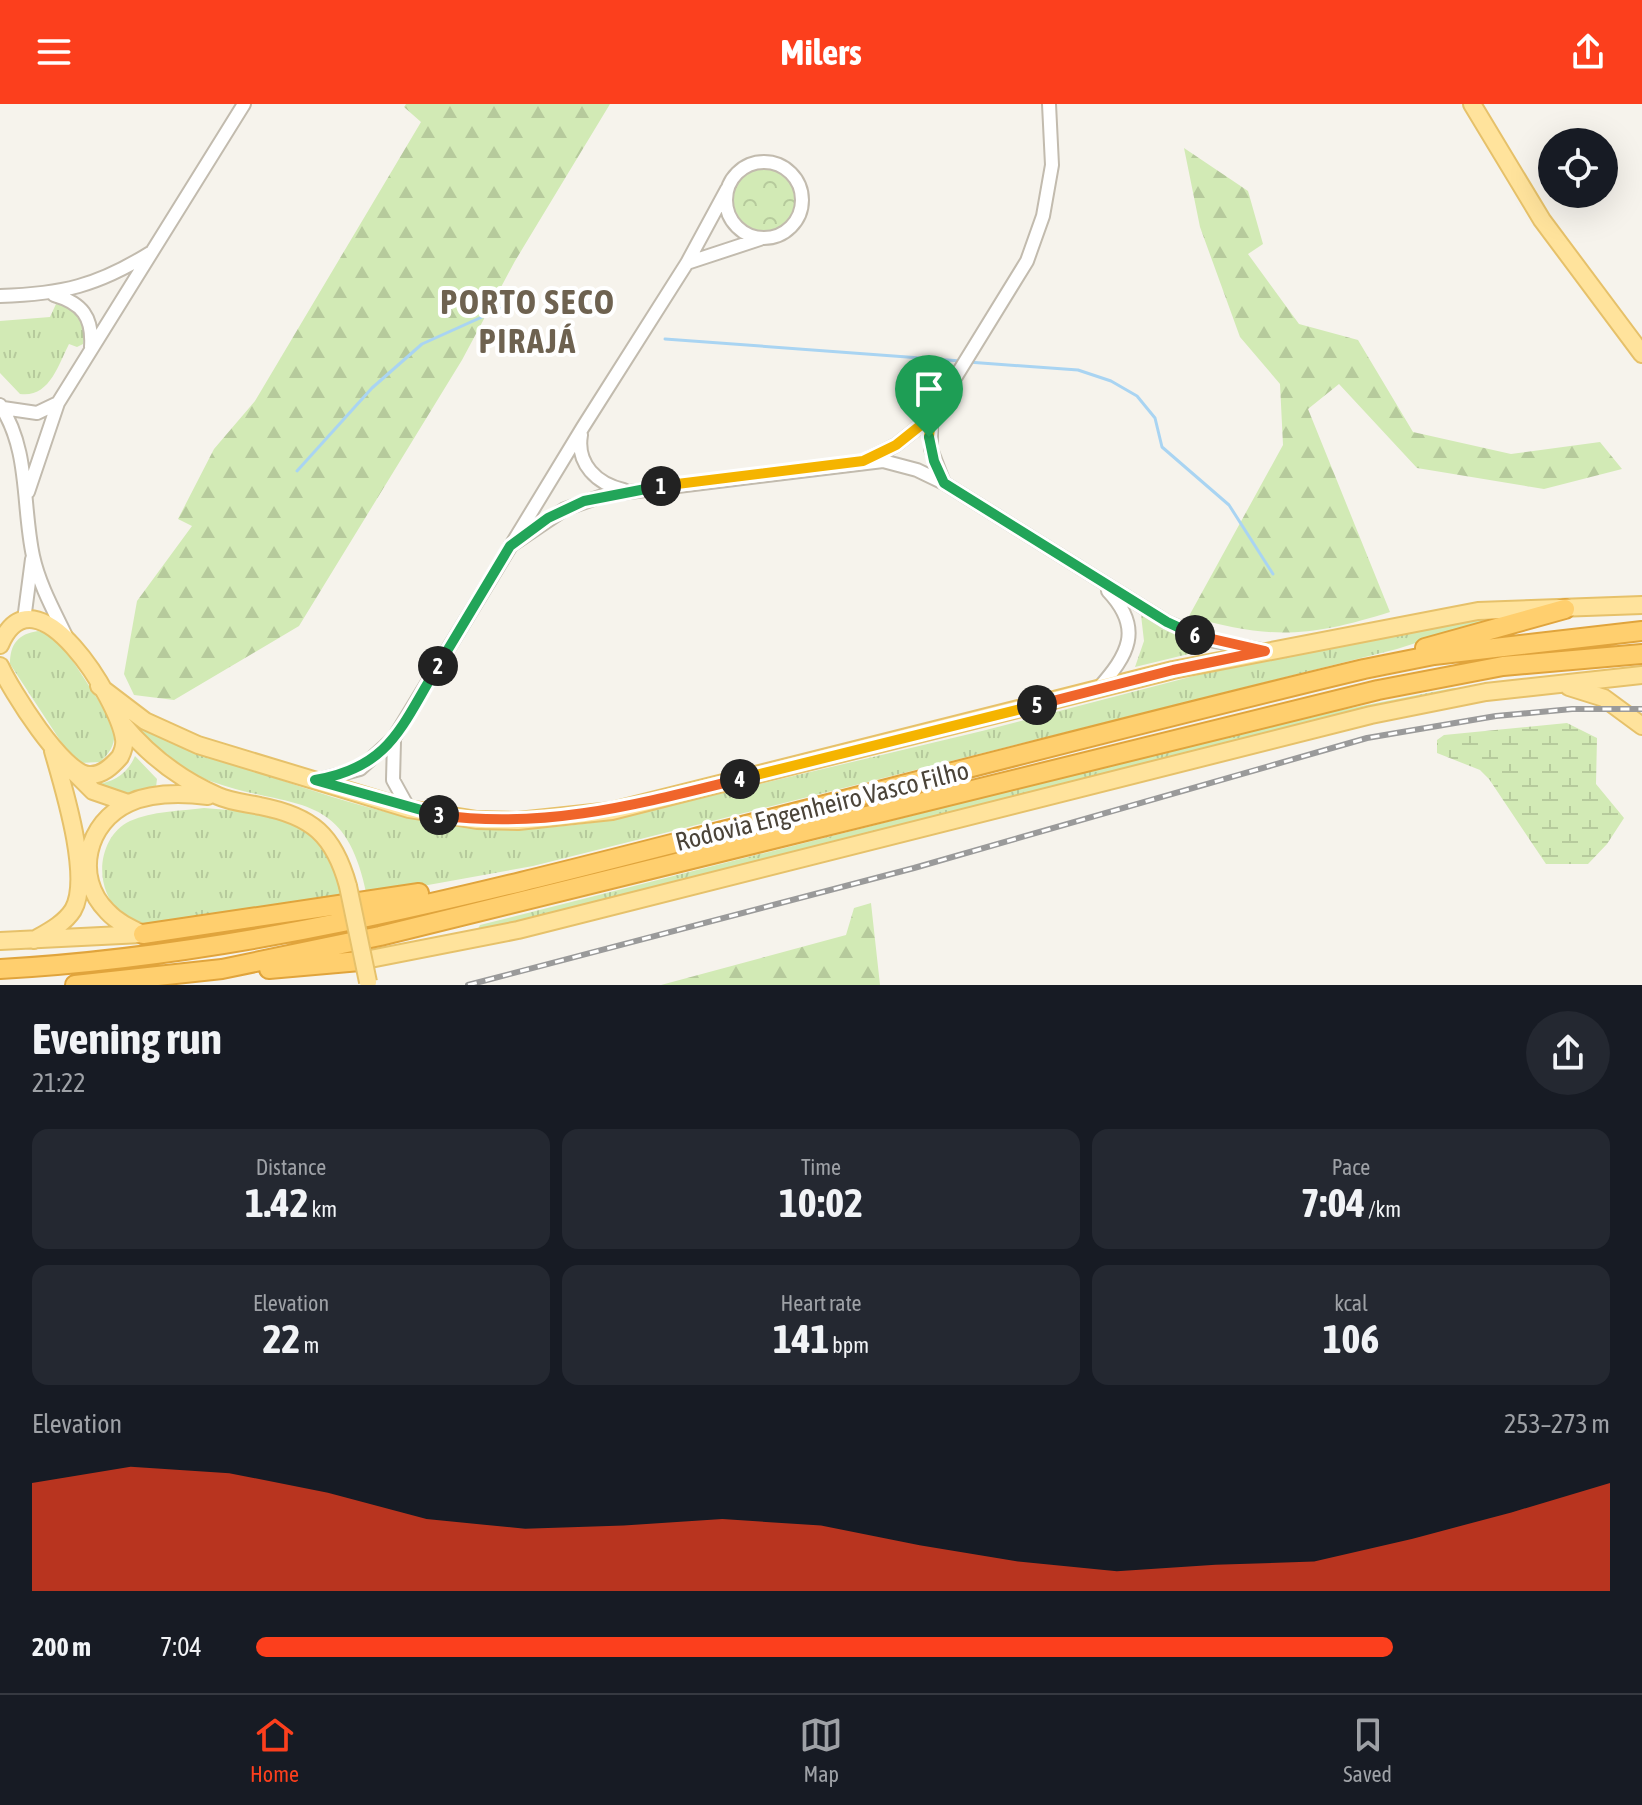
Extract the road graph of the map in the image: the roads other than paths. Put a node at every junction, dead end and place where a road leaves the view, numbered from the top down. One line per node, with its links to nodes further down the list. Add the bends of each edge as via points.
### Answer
1 (244, 104): 6 (street)
2 (1049, 104): 14 (street, via 1053,156 1037,238 1016,284)
3 (1472, 104): 11 (main road, via 1542,220)
4 (727, 189): 5 (street, via 733,222 750,236); 5 (street, via 733,177 754,162 780,164 791,172 803,195 802,209 788,231); 7 (street)
5 (763, 238): 7 (street)
6 (152, 251): 8 (street, via 104,280); 10 (street)
7 (687, 263): 15 (street)
8 (51, 294): 9 (street); 10 (street, via 80,305 87,314)
9 (0, 296)
10 (91, 350): 12 (street)
11 (1642, 354)
12 (58, 403): 13 (street, via 37,413); 19 (street)
13 (1, 406): 19 (street)
14 (931, 417): 16 (street, via 896,445); 17 (street, via 931,449)
15 (583, 427): 18 (street, via 580,451 589,470 606,484); 20 (street)
16 (863, 461): 17 (street, via 906,466); 18 (street)
17 (944, 483): 22 (street)
18 (627, 490): 20 (street, via 565,509)
19 (28, 492): 21 (street)
20 (510, 546): 39 (street)
21 (33, 556): 25 (street); 28 (street)
22 (1088, 573): 29 (street, via 1191,634); 36 (street, via 1120,605 1129,633 1125,654)
23 (1642, 605): 24 (main road)
24 (1565, 609): 29 (main road, via 1478,611); 31 (highway, via 1450,639)
25 (24, 620): 27 (main road); 28 (main road, via 52,624)
26 (1642, 631): 31 (highway, Rodovia Engenheiro Vasco Filho, via 1449,653)
27 (1, 640)
28 (69, 643): 34 (main road)
29 (1265, 651): 36 (main road)
30 (1642, 654): 54 (highway, Rodovia Engenheiro Vasco Filho, via 1503,666 1362,693 535,900)
31 (1364, 669): 48 (highway, Rodovia Engenheiro Vasco Filho)
32 (3, 675): 40 (main road)
33 (1642, 675): 35 (main road)
34 (99, 686): 37 (main road); 43 (main road, via 159,729)
35 (1519, 688): 38 (main road, via 1585,689); 52 (main road, via 1279,737 518,930)
36 (1097, 690): 47 (main road, via 612,811 518,821)
37 (117, 717): 41 (main road); 42 (main road, via 124,737 120,757 95,775)
38 (1642, 726)
39 (394, 738): 43 (street, via 360,769); 47 (street, via 393,780)
40 (51, 746): 42 (main road); 50 (main road, via 69,809 78,895 66,919)
41 (144, 749): 44 (main road, via 159,778); 45 (main road)
42 (70, 768): 46 (main road, via 93,791)
43 (315, 780): 47 (main road)
44 (153, 795): 45 (main road); 46 (main road)
45 (222, 798): 55 (main road, bridge, via 310,823 332,843 348,886)
46 (128, 803): 49 (main road, via 96,832 88,865 101,905)
47 (409, 809)
48 (549, 876): 49 (highway); 53 (highway, Rodovia Engenheiro Vasco Filho, via 169,952)
49 (143, 934): 50 (main road)
50 (34, 940): 51 (main road)
51 (0, 941)
52 (360, 961): 54 (highway)
53 (0, 969)
54 (222, 969): 56 (highway, Rodovia Engenheiro Vasco Filho)
55 (369, 984)
56 (75, 985)

